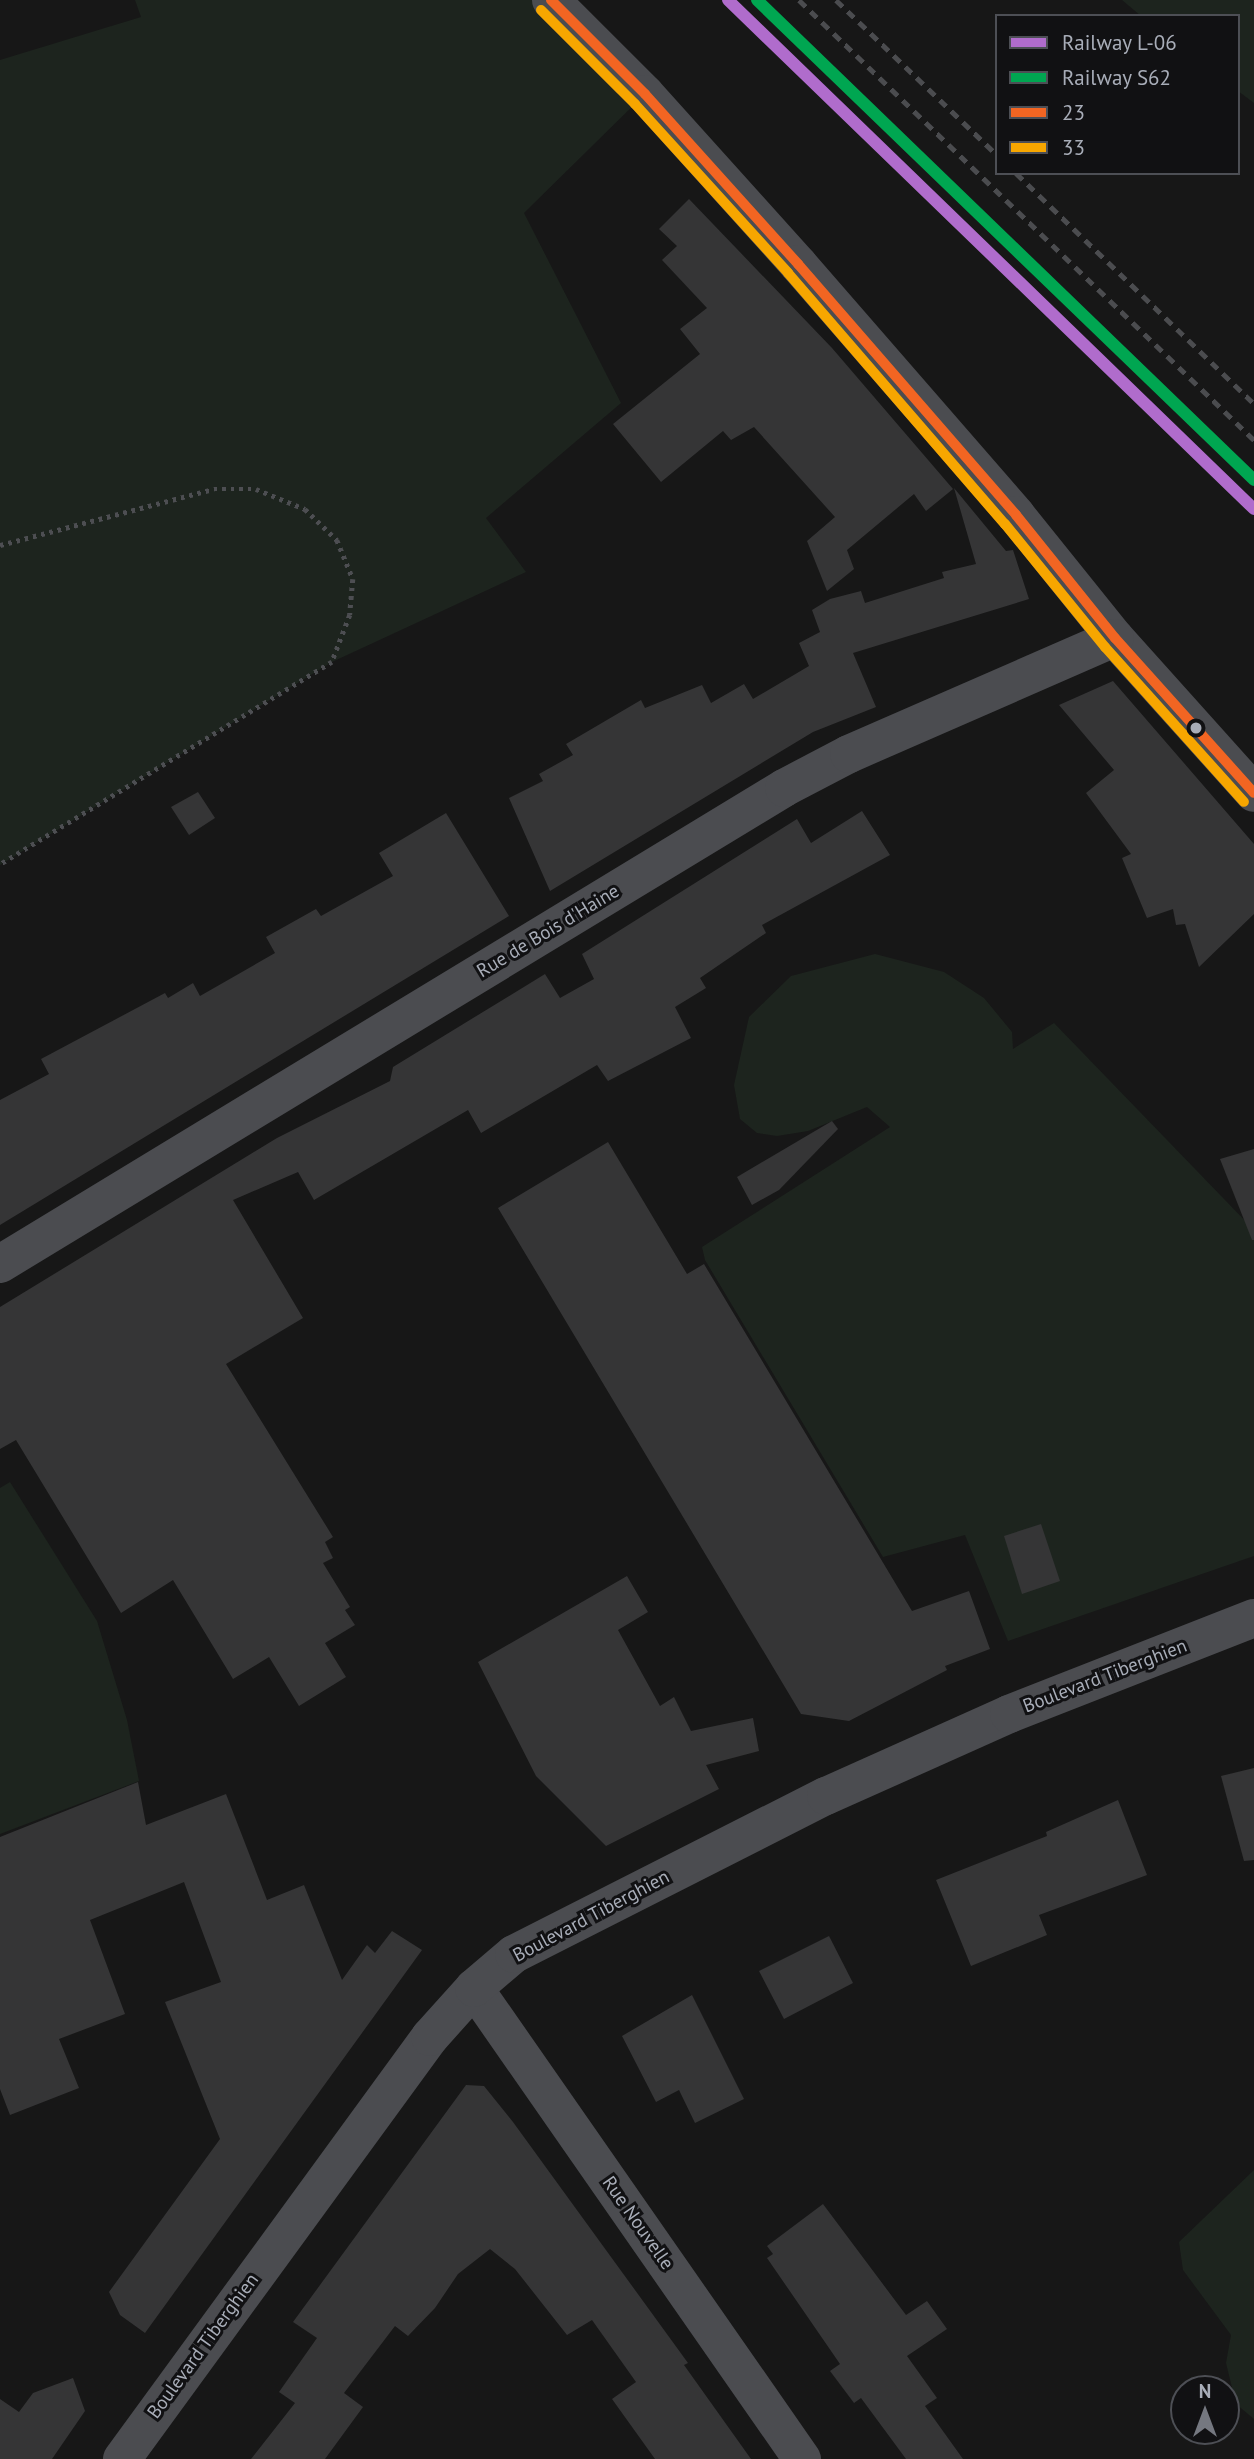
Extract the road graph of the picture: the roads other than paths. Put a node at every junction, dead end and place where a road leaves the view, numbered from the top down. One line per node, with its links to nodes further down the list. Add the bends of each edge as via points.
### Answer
1 (551, 0): 2 (street, via 645,94 798,264 1016,515)
2 (1115, 638): 3 (street); 4 (street, Rue de Bois d'Haine, via 849,754 784,788)
3 (1254, 793)
4 (0, 1264)
5 (1254, 1618): 6 (street, Boulevard Tiberghien, via 1009,1714 826,1796 554,1931 514,1955)
6 (474, 1988): 7 (street, Boulevard Tiberghien, via 379,2102); 8 (street, Rue Nouvelle)
7 (122, 2459)
8 (802, 2459)

